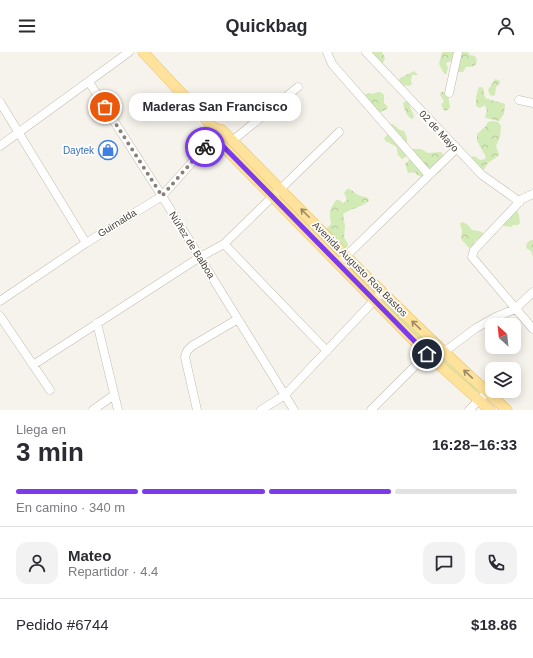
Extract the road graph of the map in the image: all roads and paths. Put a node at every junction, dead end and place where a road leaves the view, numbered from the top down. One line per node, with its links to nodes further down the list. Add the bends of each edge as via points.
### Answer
1 (129, 52): 6 (street)
2 (143, 52): 12 (main road, Avenida Augusto Roa Bastos)
3 (328, 52): 18 (street, via 332,64)
4 (366, 52): 17 (street, 02 de Mayo)
5 (458, 52): 8 (street)
6 (89, 82): 14 (street); 21 (street, Núñez de Balboa)
7 (298, 87): 15 (street)
8 (449, 93)
9 (519, 100): 11 (street)
10 (0, 102): 14 (street)
11 (533, 103)
12 (217, 132): 15 (main road, Avenida Augusto Roa Bastos); 19 (main road, Avenida Augusto Roa Bastos); 21 (street, Guirnalda)
13 (339, 132): 19 (street)
14 (20, 133): 16 (street); 23 (street)
15 (232, 141): 19 (main road, Avenida Augusto Roa Bastos)
16 (0, 146)
17 (456, 149): 18 (street); 22 (street, 02 de Mayo, via 482,175)
18 (429, 175): 25 (street)
19 (277, 193): 24 (street); 25 (main road, Avenida Augusto Roa Bastos, one-way to 19); 27 (main road, Avenida Augusto Roa Bastos)
20 (533, 194): 22 (street)
21 (162, 196): 23 (street, Guirnalda); 26 (street, Núñez de Balboa)
22 (520, 202): 32 (street, via 472,254 473,260)
23 (86, 243): 30 (street, Guirnalda)
24 (224, 244): 26 (street); 37 (street)
25 (346, 256): 27 (street); 28 (main road, Avenida Augusto Roa Bastos)
26 (200, 257): 34 (street, Núñez de Balboa); 35 (street)
27 (338, 263): 31 (main road, Avenida Augusto Roa Bastos)
28 (382, 292): 31 (street); 38 (main road, Avenida Augusto Roa Bastos, one-way to 28)
29 (533, 292): 32 (street)
30 (0, 301)
31 (375, 301): 37 (street); 39 (main road, Avenida Augusto Roa Bastos)
32 (515, 309): 36 (street); 38 (street, via 476,328)
33 (0, 316): 40 (street)
34 (238, 319): 45 (street, Núñez de Balboa); 50 (street, via 187,351 185,357)
35 (97, 323): 40 (street); 44 (street)
36 (533, 329)
37 (327, 351): 45 (street)
38 (444, 352): 39 (street); 42 (main road, Avenida Augusto Roa Bastos, one-way to 38)
39 (427, 354): 47 (main road, Avenida Augusto Roa Bastos); 53 (street)
40 (33, 364): 41 (street)
41 (50, 390)
42 (485, 390)
43 (485, 394): 47 (street)
44 (114, 395): 48 (street); 49 (street)
45 (285, 395): 51 (street); 52 (street, Núñez de Balboa)
46 (494, 398): 56 (main road, Avenida Augusto Roa Bastos)
47 (479, 400): 54 (street); 55 (main road, Avenida Augusto Roa Bastos)
48 (93, 410)
49 (118, 410)
50 (197, 410)
51 (261, 410)
52 (294, 410)
53 (371, 410)
54 (469, 410)
55 (490, 410)
56 (507, 410)

